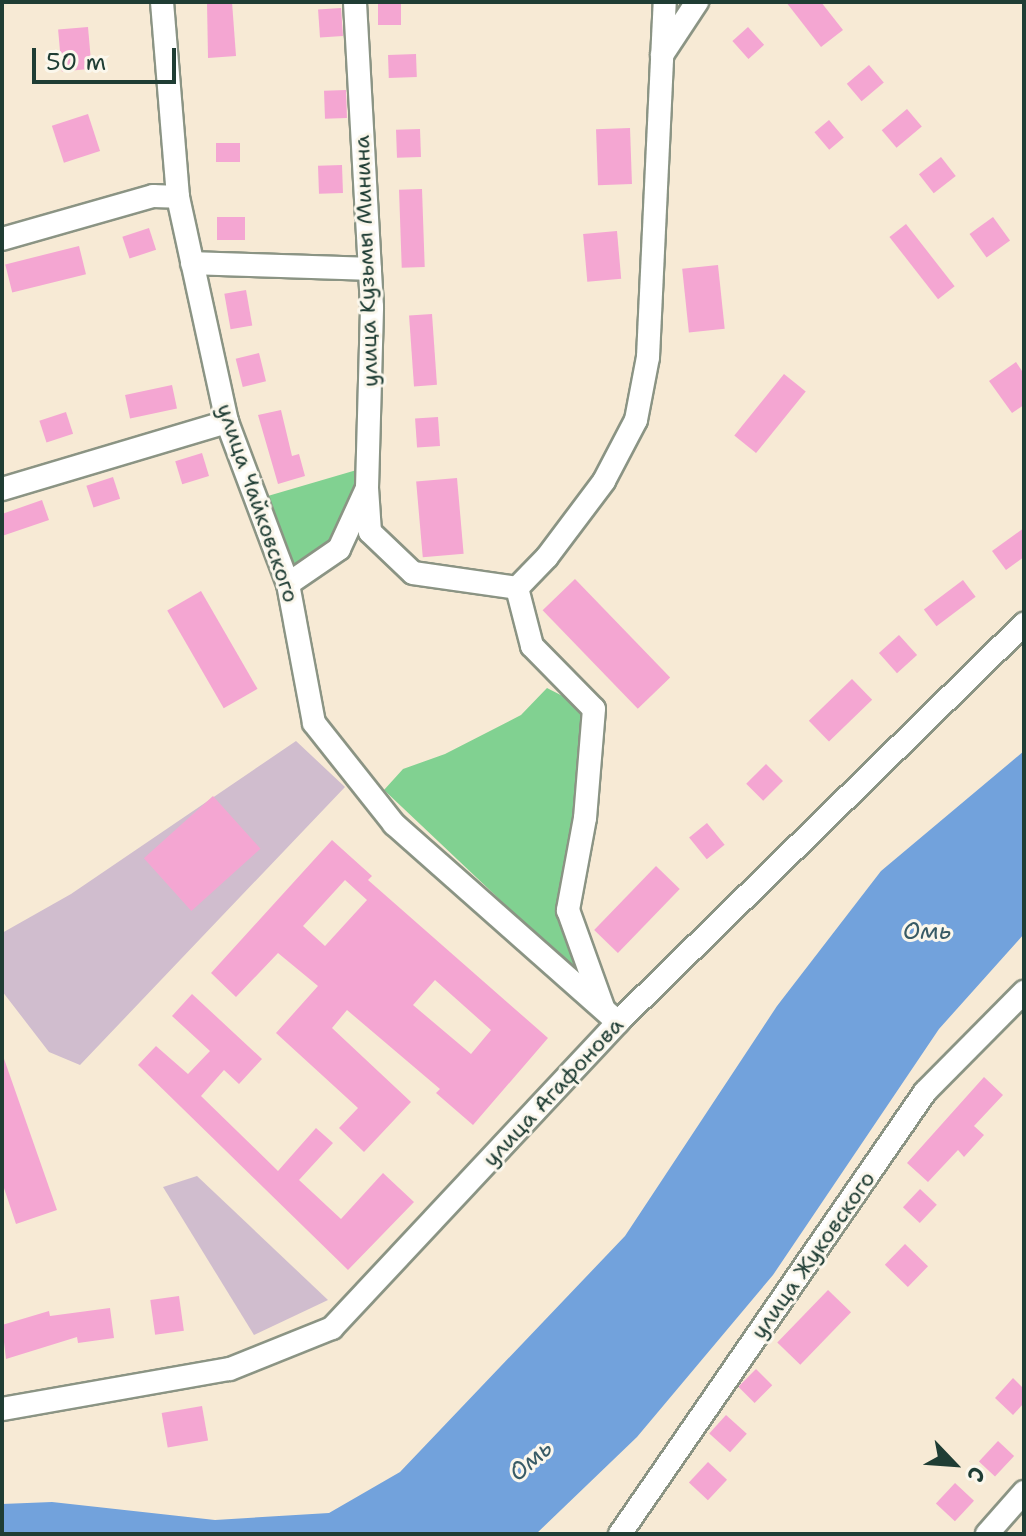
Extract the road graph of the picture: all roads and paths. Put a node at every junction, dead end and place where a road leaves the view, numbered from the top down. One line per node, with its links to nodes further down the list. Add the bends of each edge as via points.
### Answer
1 (162, 2): 6 (street, улица Чайковского)
2 (355, 2): 9 (street, улица Кузьмы Минина)
3 (665, 2): 5 (street)
4 (697, 2): 5 (street)
5 (662, 55): 16 (street, via 648,357 636,420 604,481)
6 (178, 197): 7 (street, via 153,196); 8 (street, улица Чайковского)
7 (2, 239)
8 (192, 263): 9 (street); 10 (street, улица Чайковского)
9 (370, 269): 11 (street, улица Кузьмы Минина)
10 (227, 422): 12 (street); 15 (street, улица Чайковского)
11 (367, 488): 13 (street, улица Кузьмы Минина); 14 (street, via 370,532)
12 (2, 489)
13 (339, 549): 14 (street, via 364,545); 15 (street)
14 (413, 573): 16 (street)
15 (288, 584): 19 (street, улица Чайковского, via 314,723 394,824)
16 (517, 588): 19 (street, via 532,646 594,709 585,818 568,910)
17 (1024, 624): 19 (street, улица Агафонова)
18 (1024, 992): 22 (street, улица Жуковского, via 925,1092)
19 (613, 1019): 20 (street, улица Агафонова, via 332,1328 230,1369)
20 (2, 1409)
21 (1024, 1492): 23 (street)
22 (620, 1534)
23 (987, 1534)

